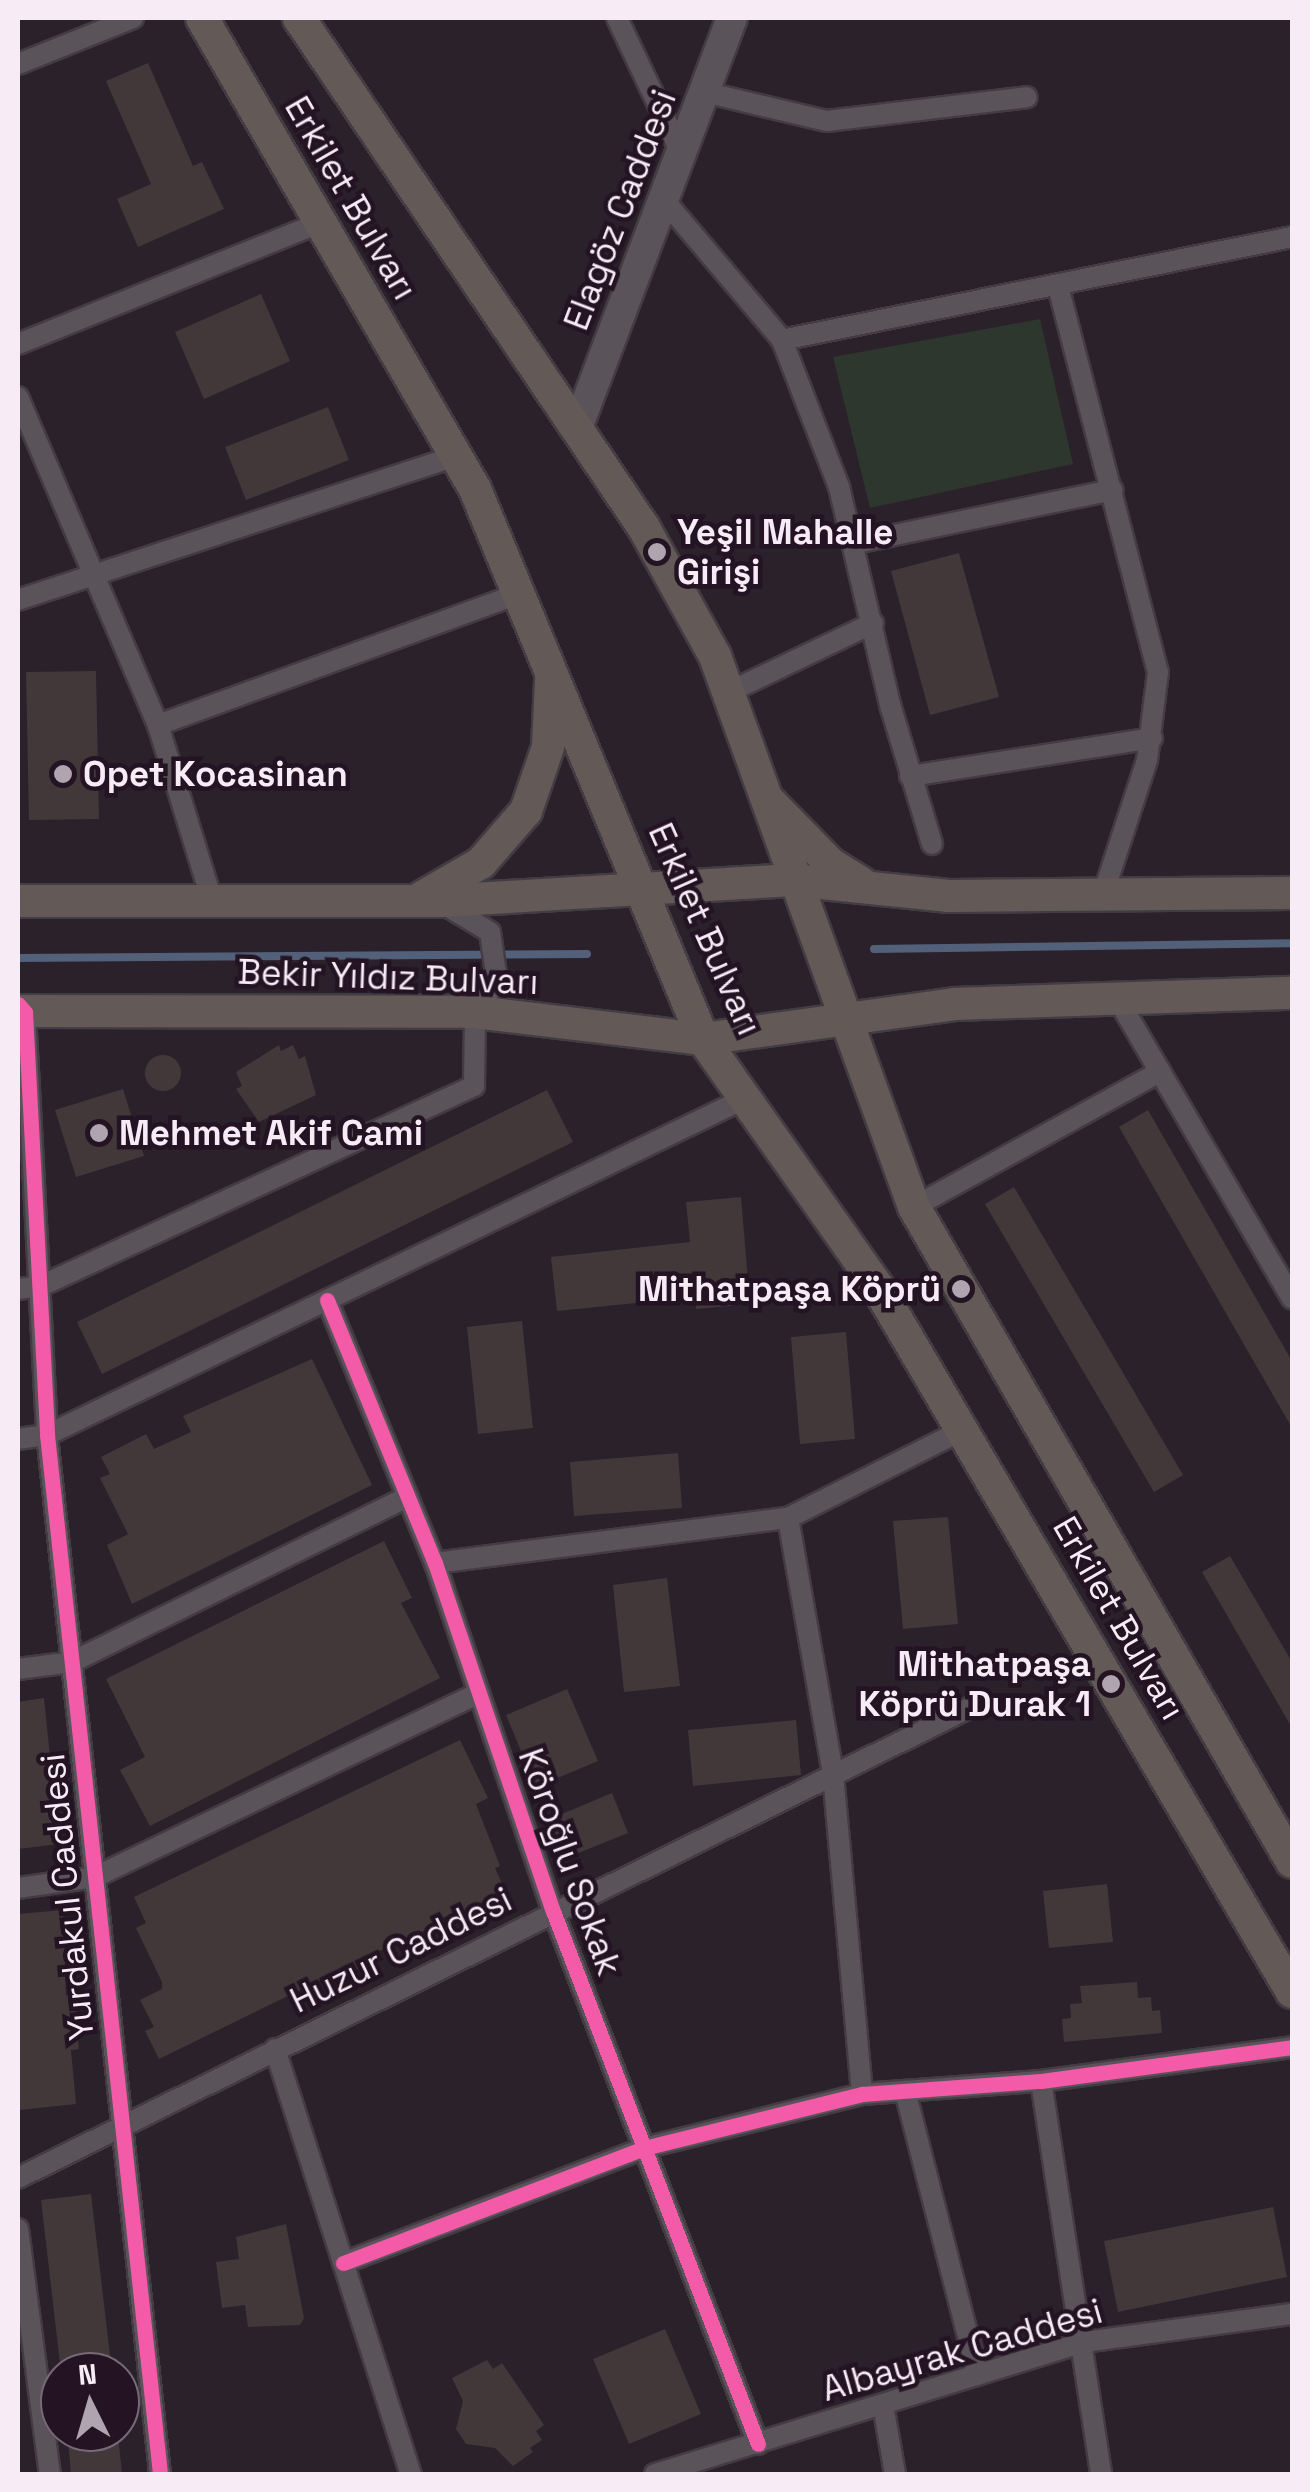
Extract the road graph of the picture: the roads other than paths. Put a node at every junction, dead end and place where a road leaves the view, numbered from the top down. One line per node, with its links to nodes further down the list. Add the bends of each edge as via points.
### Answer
1 (133, 18): 6 (street)
2 (202, 18): 11 (main road, Erkilet Bulvarı)
3 (299, 18): 17 (main road, Erkilet Bulvarı)
4 (616, 18): 9 (street)
5 (732, 18): 7 (street, Elagöz Caddesi)
6 (18, 64)
7 (704, 92): 8 (street, via 828,121); 9 (street, Elagöz Caddesi)
8 (1027, 98)
9 (682, 153): 10 (street, Elagöz Caddesi)
10 (664, 200): 14 (street); 17 (street, Elagöz Caddesi)
11 (318, 224): 15 (street); 18 (main road, Erkilet Bulvarı)
12 (1292, 237): 13 (street)
13 (1058, 286): 14 (street); 19 (street)
14 (782, 340): 20 (street)
15 (18, 344)
16 (18, 397): 21 (street)
17 (577, 428): 26 (main road, Erkilet Bulvarı, via 644,528 714,656)
18 (456, 456): 21 (street); 22 (main road, Erkilet Bulvarı)
19 (1114, 490): 20 (street); 28 (street, via 1156,646)
20 (856, 544): 24 (street)
21 (94, 576): 23 (street); 27 (street)
22 (518, 594): 25 (main road, Erkilet Bulvarı); 27 (street)
23 (18, 600)
24 (872, 623): 26 (street); 29 (street)
25 (550, 667): 34 (main road, Erkilet Bulvarı, via 606,796); 38 (main road, via 548,747 526,811 481,863)
26 (727, 693): 30 (main road, Erkilet Bulvarı)
27 (158, 725): 37 (street)
28 (1152, 738): 29 (street); 36 (street)
29 (910, 776): 31 (street)
30 (760, 789): 32 (main road, Erkilet Bulvarı); 33 (main road, via 805,841)
31 (932, 844)
32 (792, 880): 33 (main road); 34 (main road); 44 (main road, Erkilet Bulvarı)
33 (869, 888): 36 (main road, via 949,896)
34 (638, 892): 38 (main road); 45 (main road, Erkilet Bulvarı)
35 (1292, 893): 36 (main road)
36 (1103, 896)
37 (212, 897): 38 (main road); 39 (main road)
38 (428, 901): 43 (street, via 490,932 497,981)
39 (24, 908)
40 (1292, 993): 41 (main road, Bekir Yıldız Bulvarı)
41 (1116, 996): 44 (main road, Bekir Yıldız Bulvarı); 46 (street)
42 (20, 1009): 43 (main road, Bekir Yıldız Bulvarı); 49 (street, Yurdakul Caddesi)
43 (475, 1012): 45 (main road, Bekir Yıldız Bulvarı); 49 (street, via 474,1086)
44 (843, 1017): 45 (main road, Bekir Yıldız Bulvarı); 48 (main road, Erkilet Bulvarı)
45 (703, 1039): 47 (main road, Erkilet Bulvarı)
46 (1160, 1072): 48 (street); 51 (street)
47 (744, 1099): 52 (street); 53 (main road, Erkilet Bulvarı, via 877,1286)
48 (914, 1208): 64 (main road, Erkilet Bulvarı)
49 (42, 1286): 50 (street); 54 (street, Yurdakul Caddesi)
50 (18, 1289)
51 (1292, 1299)
52 (326, 1300): 54 (street); 56 (street, Köroğlu Sokak)
53 (962, 1430): 57 (street); 68 (main road, Erkilet Bulvarı)
54 (47, 1435): 55 (street); 59 (street, Yurdakul Caddesi)
55 (18, 1438)
56 (408, 1497): 58 (street, Köroğlu Sokak); 59 (street)
57 (788, 1518): 58 (street); 63 (street)
58 (435, 1564): 61 (street, Köroğlu Sokak)
59 (72, 1662): 60 (street); 65 (street, Yurdakul Caddesi)
60 (18, 1669)
61 (479, 1693): 65 (street); 67 (street, Köroğlu Sokak)
62 (977, 1704): 63 (street, Huzur Caddesi)
63 (833, 1774): 67 (street, Huzur Caddesi); 73 (street)
64 (1292, 1862)
65 (96, 1878): 66 (street); 74 (street, Yurdakul Caddesi)
66 (18, 1888)
67 (553, 1911): 70 (street, Huzur Caddesi); 75 (street, Köroğlu Sokak)
68 (1292, 1992)
69 (1292, 2047): 71 (street)
70 (275, 2049): 74 (street, Huzur Caddesi); 78 (street)
71 (1041, 2081): 72 (street); 80 (street)
72 (905, 2090): 73 (street); 81 (street)
73 (862, 2094): 75 (street)
74 (121, 2125): 76 (street, Huzur Caddesi); 85 (street, Yurdakul Caddesi)
75 (644, 2148): 78 (street); 83 (street, Köroğlu Sokak)
76 (18, 2178)
77 (18, 2229): 84 (street)
78 (343, 2263): 86 (street)
79 (1292, 2314): 80 (street, Albayrak Caddesi)
80 (1084, 2342): 81 (street, Albayrak Caddesi); 89 (street)
81 (978, 2375): 82 (street, Albayrak Caddesi)
82 (884, 2405): 83 (street, Albayrak Caddesi); 88 (street)
83 (758, 2444): 87 (street, Albayrak Caddesi)
84 (50, 2474)
85 (160, 2474)
86 (412, 2474)
87 (655, 2474)
88 (895, 2474)
89 (1101, 2474)

